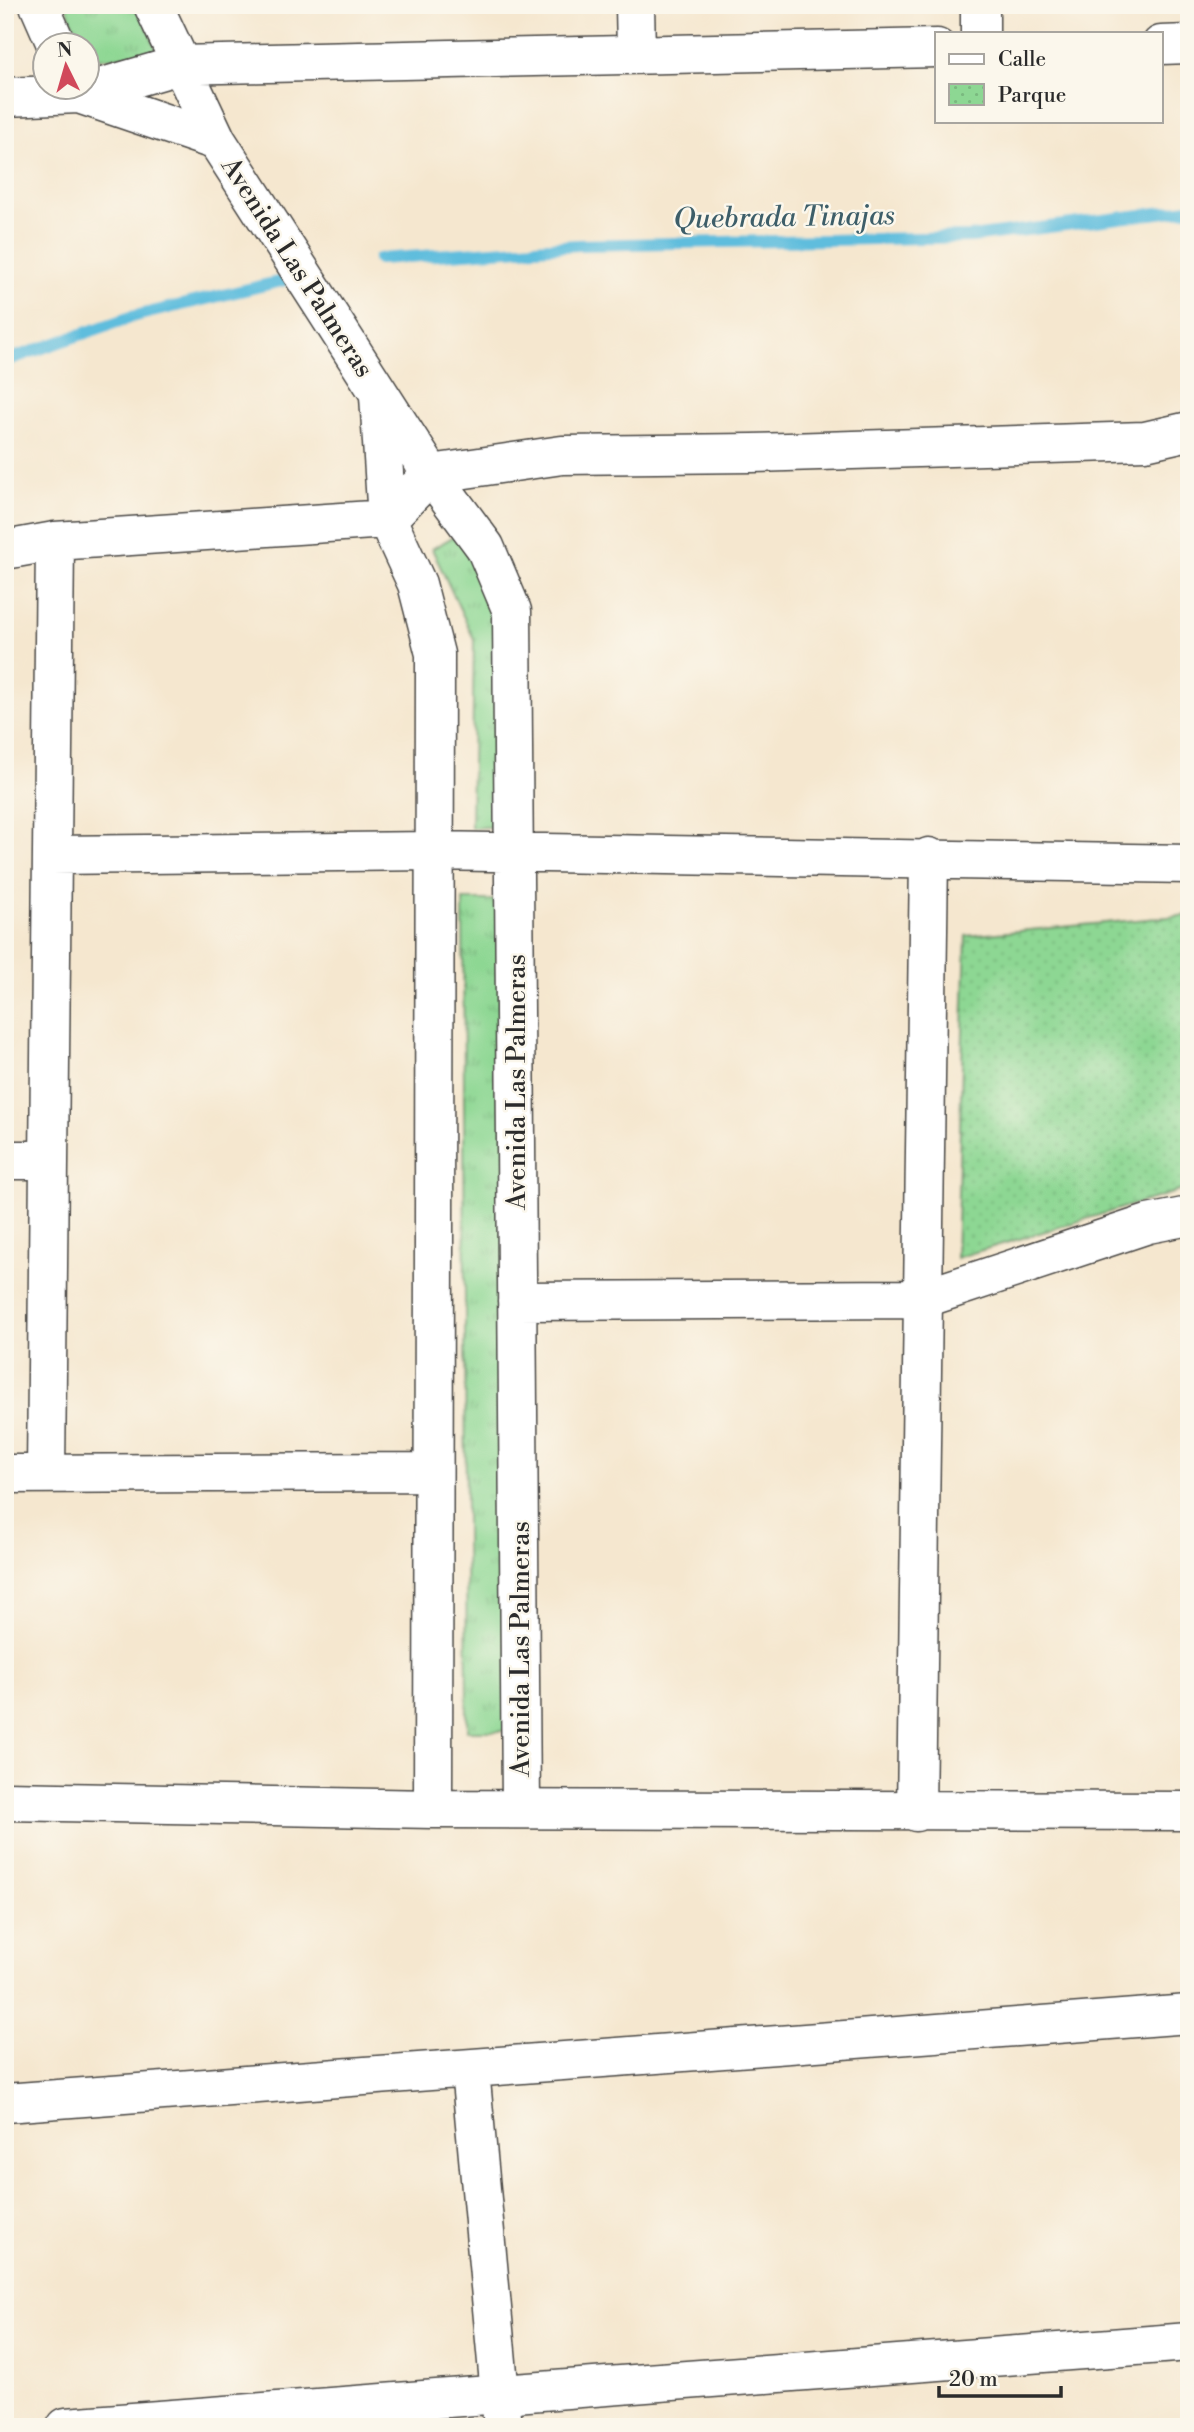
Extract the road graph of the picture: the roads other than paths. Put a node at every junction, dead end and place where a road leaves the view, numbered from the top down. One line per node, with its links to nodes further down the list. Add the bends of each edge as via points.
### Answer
1 (39, 5): 5 (street)
2 (153, 5): 11 (street, Avenida Las Palmeras)
3 (635, 5): 10 (street)
4 (980, 5): 6 (street)
5 (51, 32)
6 (980, 32)
7 (1189, 44): 8 (street)
8 (1162, 45)
9 (935, 48): 10 (street)
10 (636, 52): 11 (street)
11 (179, 65): 12 (street); 16 (street, Avenida Las Palmeras)
12 (102, 85)
13 (32, 95): 14 (street)
14 (5, 97)
15 (102, 100): 16 (street, Avenida Las Palmeras)
16 (217, 141): 17 (street, Avenida Las Palmeras)
17 (379, 394): 19 (street, Avenida Las Palmeras); 20 (street, Avenida Las Palmeras)
18 (1189, 431): 19 (street, via 1145,441 562,455)
19 (431, 474): 20 (street); 25 (street, Avenida Las Palmeras, via 485,547 512,611)
20 (387, 519): 21 (street); 23 (street, Avenida Las Palmeras, via 417,584 435,654)
21 (55, 541): 22 (street); 24 (street)
22 (5, 550)
23 (435, 851): 24 (street); 25 (street); 33 (street, Avenida Las Palmeras)
24 (52, 855): 29 (street)
25 (515, 855): 26 (street); 32 (street, Avenida Las Palmeras)
26 (929, 857): 27 (street); 31 (street)
27 (1189, 864)
28 (5, 1160): 29 (street)
29 (49, 1160): 35 (street)
30 (1189, 1216): 31 (street, via 1148,1224)
31 (922, 1298): 32 (street); 40 (street)
32 (517, 1301): 37 (street, Avenida Las Palmeras)
33 (433, 1472): 35 (street); 38 (street, Avenida Las Palmeras)
34 (5, 1474): 35 (street)
35 (46, 1474)
36 (5, 1801): 38 (street)
37 (521, 1808): 38 (street); 40 (street)
38 (433, 1809)
39 (1189, 1811): 40 (street)
40 (916, 1812)
41 (1189, 2014): 42 (street)
42 (470, 2070): 43 (street); 45 (street)
43 (5, 2104)
44 (1189, 2342): 45 (street)
45 (501, 2410): 46 (street)
46 (66, 2427)

